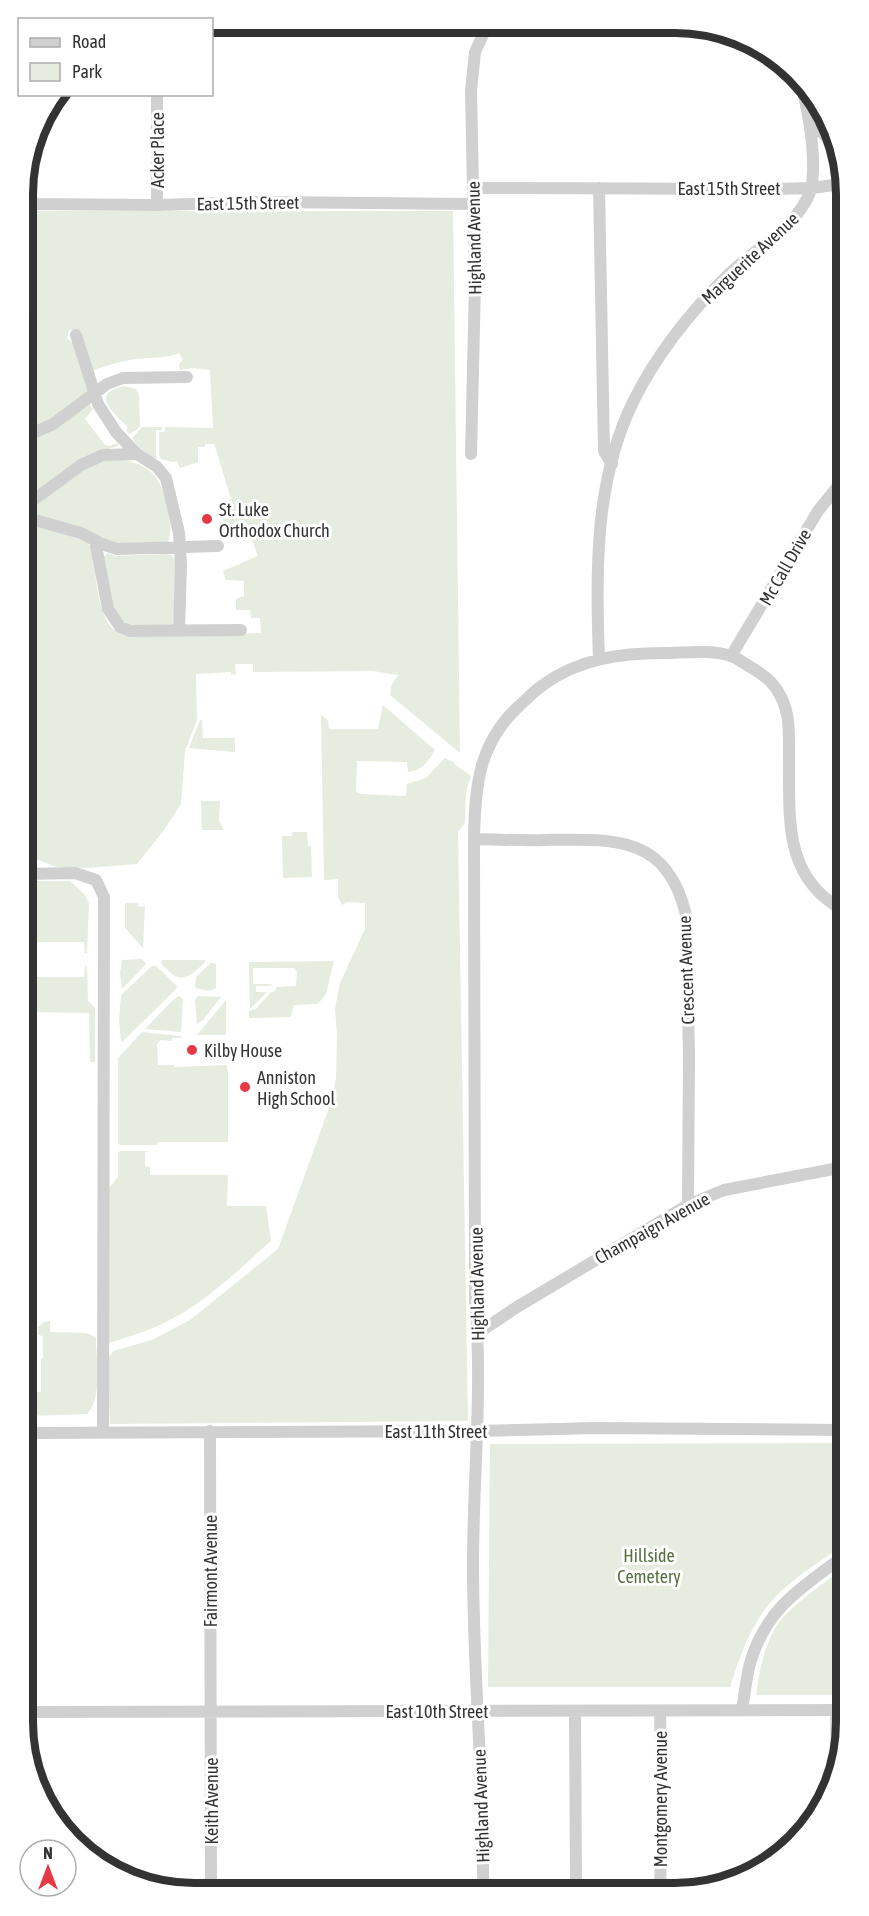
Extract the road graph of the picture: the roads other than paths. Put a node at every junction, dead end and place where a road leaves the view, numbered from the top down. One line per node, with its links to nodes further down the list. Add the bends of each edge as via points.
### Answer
1 (484, 33): 7 (street, Highland Avenue, via 475,52 471,91)
2 (157, 96): 12 (street, Acker Place)
3 (805, 99): 4 (street, Marguerite Avenue)
4 (811, 122): 5 (street); 9 (street, Marguerite Avenue)
5 (825, 136)
6 (836, 185): 9 (street, East 15th Street)
7 (473, 188): 8 (street, East 15th Street); 11 (street, Highland Avenue)
8 (599, 188): 9 (street, East 15th Street); 19 (street, via 604,452)
9 (812, 188): 19 (street, Marguerite Avenue, via 794,220 731,272 675,333 633,403)
10 (33, 204): 12 (street, East 15th Street)
11 (473, 204): 12 (street, East 15th Street); 18 (street, Highland Avenue)
12 (157, 205)
13 (76, 335): 15 (street)
14 (188, 377): 15 (street, via 123,378)
15 (94, 394): 16 (street, via 53,424); 17 (street, via 116,432)
16 (33, 433)
17 (137, 454): 21 (street, via 104,455 81,465); 25 (street, via 157,466 166,478)
18 (471, 454)
19 (612, 464): 29 (street, Marguerite Avenue, via 598,560)
20 (836, 486): 28 (street, Mc Call Drive)
21 (33, 501)
22 (33, 520): 23 (street)
23 (95, 540): 25 (street, via 117,549); 27 (street, via 108,609 120,627 130,631)
24 (218, 546): 25 (street)
25 (180, 548): 27 (street)
26 (241, 630): 27 (street)
27 (179, 631)
28 (731, 656): 29 (street, via 631,653); 32 (street, via 772,682 786,708 790,828 804,876)
29 (599, 659): 30 (street, Highland Avenue, via 564,671 542,685 495,735 477,778)
30 (474, 839): 34 (street, Crescent Avenue, via 618,842 654,858 673,878 686,915); 35 (street, Highland Avenue)
31 (33, 874): 39 (street, via 75,873 96,880 104,897)
32 (836, 906)
33 (836, 1169): 34 (street, Champaign Avenue, via 724,1190)
34 (688, 1205): 35 (street, Champaign Avenue)
35 (478, 1333): 38 (street, Highland Avenue)
36 (836, 1430): 38 (street, East 11th Street)
37 (210, 1431): 38 (street, East 11th Street); 39 (street, East 11th Street); 44 (street, Fairmont Avenue)
38 (476, 1431): 45 (street, Highland Avenue, via 473,1563)
39 (103, 1432): 40 (street, East 11th Street)
40 (33, 1433)
41 (836, 1563): 42 (street, via 787,1600 762,1633 750,1661)
42 (742, 1710): 43 (street, East 10th Street); 47 (street, East 10th Street)
43 (836, 1710)
44 (212, 1711): 45 (street, East 10th Street); 48 (street, East 10th Street); 49 (street, Keith Avenue)
45 (478, 1711): 46 (street, East 10th Street); 50 (street, Highland Avenue)
46 (575, 1711): 47 (street, East 10th Street); 51 (street)
47 (660, 1711): 52 (street, Montgomery Avenue)
48 (33, 1712)
49 (211, 1883)
50 (483, 1883)
51 (576, 1883)
52 (660, 1883)

